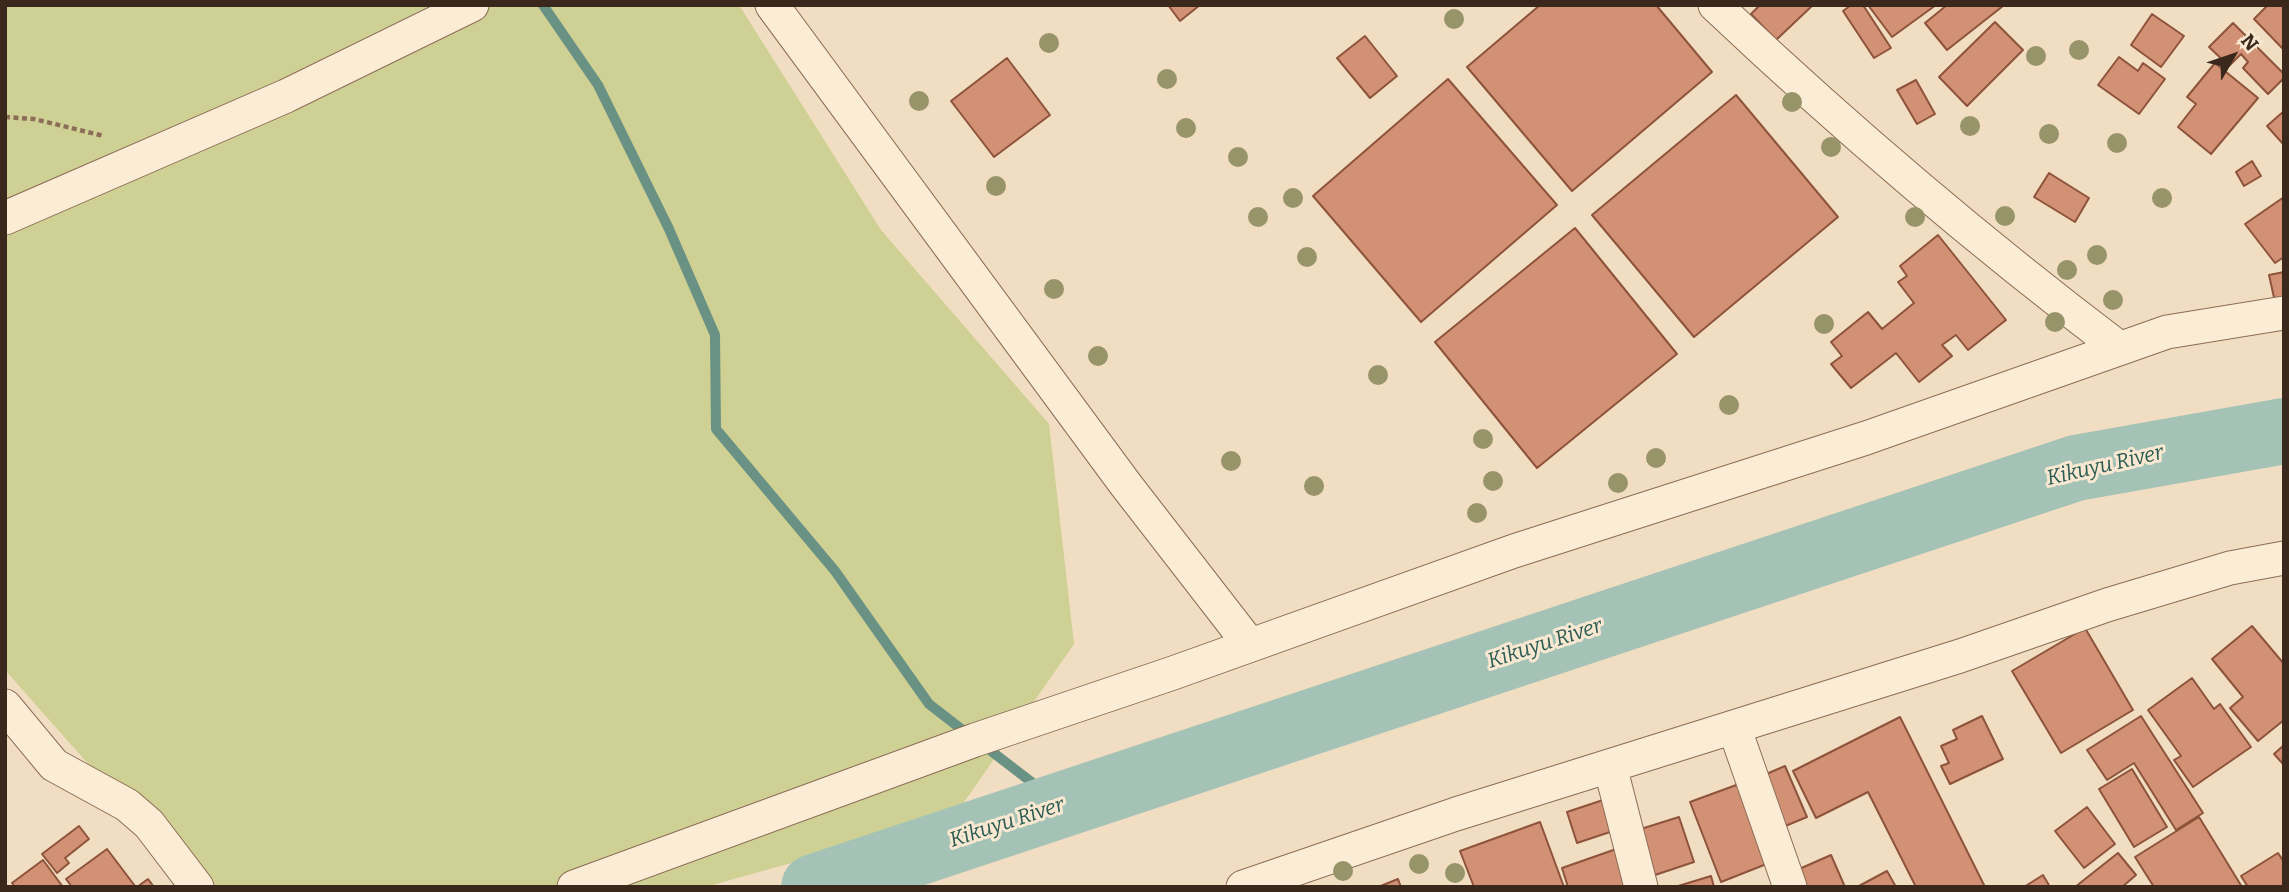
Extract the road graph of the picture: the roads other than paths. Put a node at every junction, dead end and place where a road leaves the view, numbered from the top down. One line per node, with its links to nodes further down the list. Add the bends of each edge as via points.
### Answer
1 (472, 5): 4 (street)
2 (772, 5): 9 (street, via 1126,485)
3 (1715, 5): 7 (street, via 1819,103 2000,257)
4 (432, 13): 5 (street, via 286,96)
5 (5, 218)
6 (2284, 313): 7 (street, via 2168,332)
7 (2119, 348): 9 (street, via 1866,438 1514,551)
8 (2284, 558): 11 (street, via 2230,568 2107,605)
9 (1250, 645): 15 (street)
10 (5, 706): 14 (street, via 54,765 127,804 149,824)
11 (1734, 727): 12 (street); 18 (street)
12 (1610, 765): 13 (street); 17 (street)
13 (1311, 877): 16 (street)
14 (197, 887)
15 (574, 887)
16 (1243, 887)
17 (1641, 887)
18 (1790, 887)

